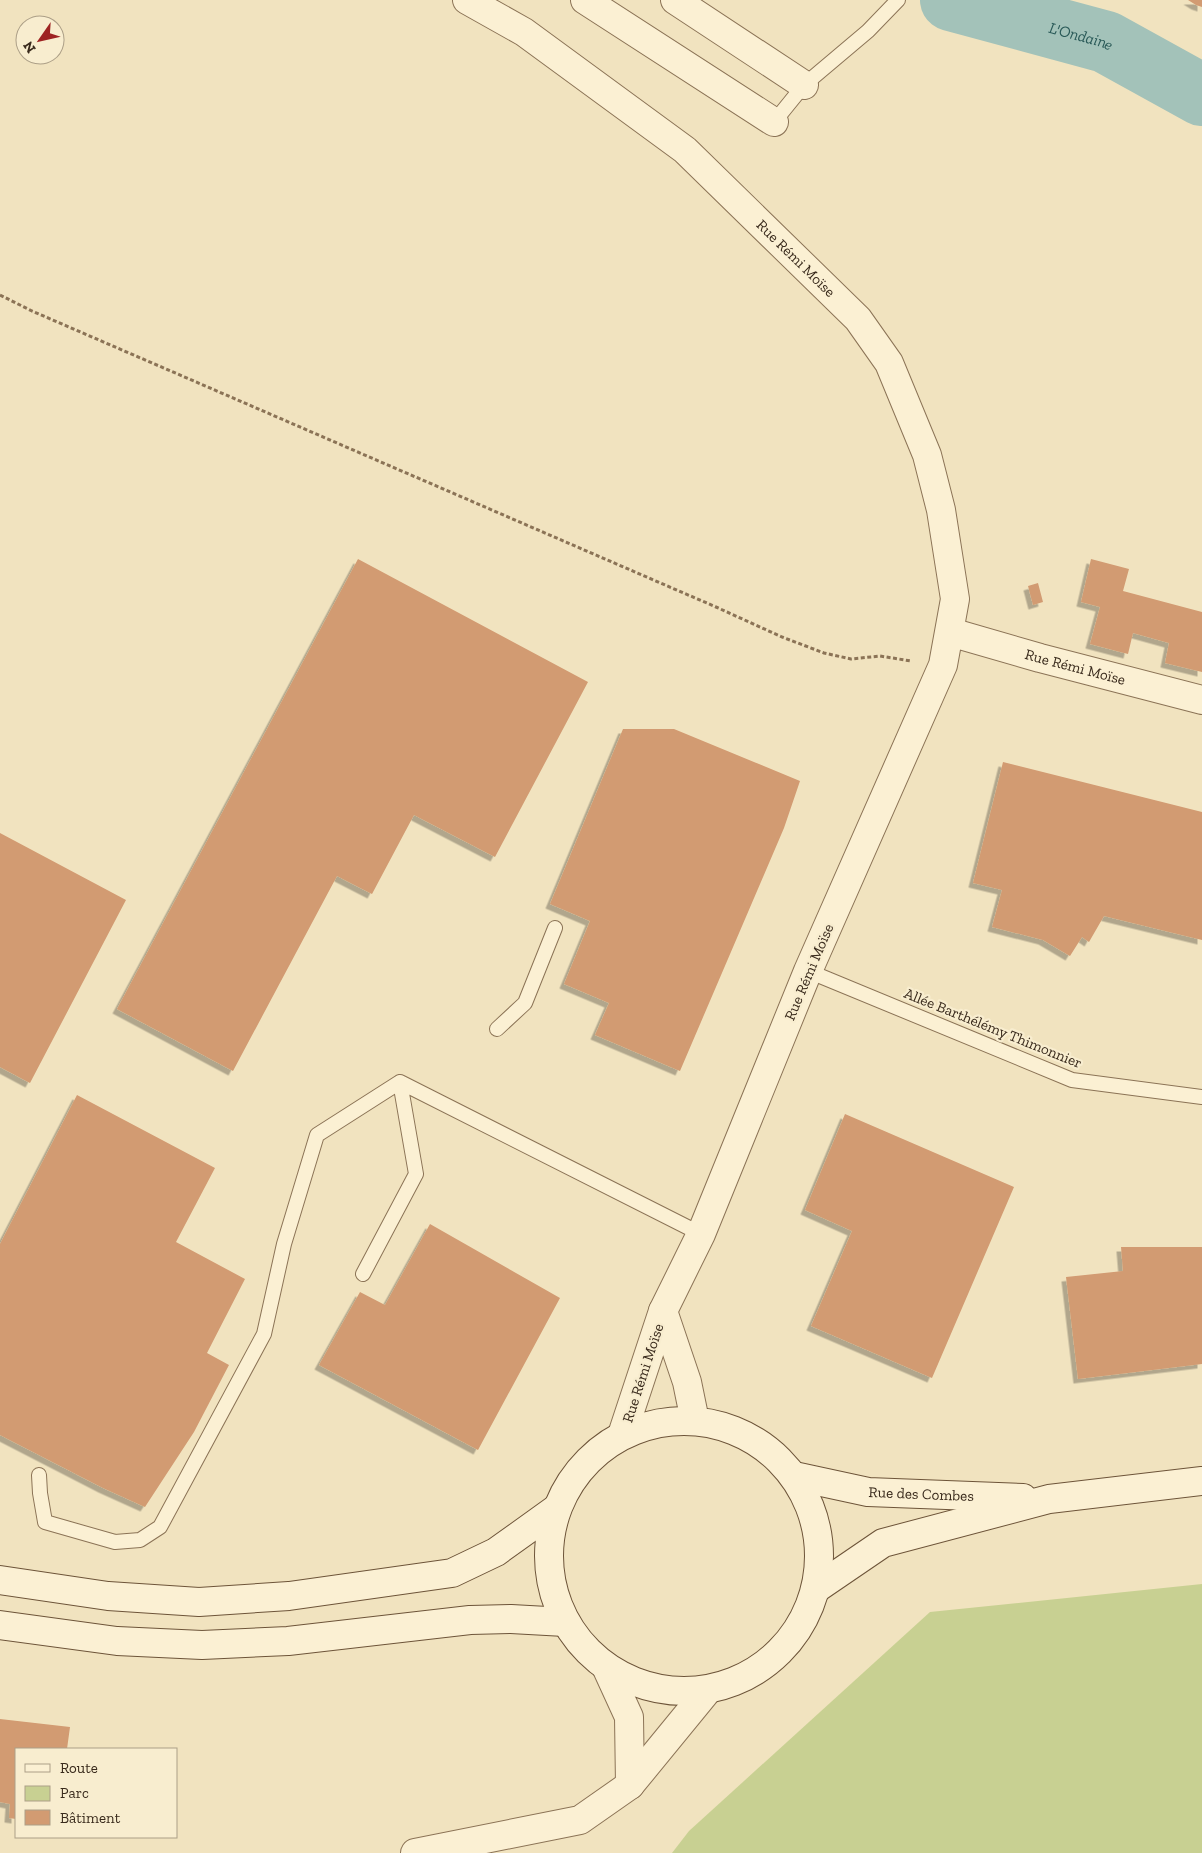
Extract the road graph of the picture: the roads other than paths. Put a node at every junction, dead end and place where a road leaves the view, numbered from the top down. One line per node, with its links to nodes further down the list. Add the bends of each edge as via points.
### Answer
1 (468, 0): 7 (street, Rue Rémi Moïse, via 524,32 685,150 858,319 889,363 927,455 941,510 955,599)
2 (585, 0): 6 (street)
3 (674, 0): 5 (street)
4 (898, 0): 5 (lane, via 868,31)
5 (804, 85): 6 (lane)
6 (774, 122)
7 (950, 632): 8 (street, Rue Rémi Moïse); 10 (street, Rue Rémi Moïse, via 943,665)
8 (1202, 700)
9 (555, 928): 11 (lane, via 525,1003)
10 (808, 971): 13 (lane, Allée Barthélémy Thimonnier, via 1072,1080); 14 (street, Rue Rémi Moïse)
11 (497, 1029)
12 (400, 1082): 14 (lane); 15 (lane, via 416,1174); 19 (lane, via 317,1135 284,1244 264,1334 160,1527 140,1540 115,1542 45,1522)
13 (1202, 1097)
14 (700, 1234): 16 (street, Rue Rémi Moïse)
15 (363, 1274)
16 (663, 1311): 17 (street, Rue Rémi Moïse, via 687,1382); 18 (street, Rue Rémi Moïse)
17 (695, 1421): 18 (street, via 658,1423); 20 (street, via 733,1429 767,1448)
18 (622, 1435): 23 (street, via 588,1460 572,1479)
19 (39, 1475)
20 (794, 1476): 22 (street, Rue des Combes, via 868,1492); 25 (street, via 812,1511 820,1549)
21 (1202, 1481): 22 (street, Rue des Combes)
22 (1049, 1499): 25 (street, Rue des Combes, via 883,1543)
23 (556, 1509): 24 (street, via 496,1552 452,1573 289,1596 199,1602 108,1596); 26 (street, via 548,1547 550,1576)
24 (0, 1580)
25 (817, 1588): 29 (street, via 802,1625 778,1656 745,1678)
26 (565, 1622): 27 (street, via 470,1620 288,1641 202,1645 117,1641); 28 (street, via 584,1648)
27 (0, 1625)
28 (608, 1669): 29 (street, via 638,1685 656,1689); 30 (street, via 629,1716)
29 (708, 1691): 30 (street)
30 (630, 1785): 31 (street, via 580,1820)
31 (416, 1853)

